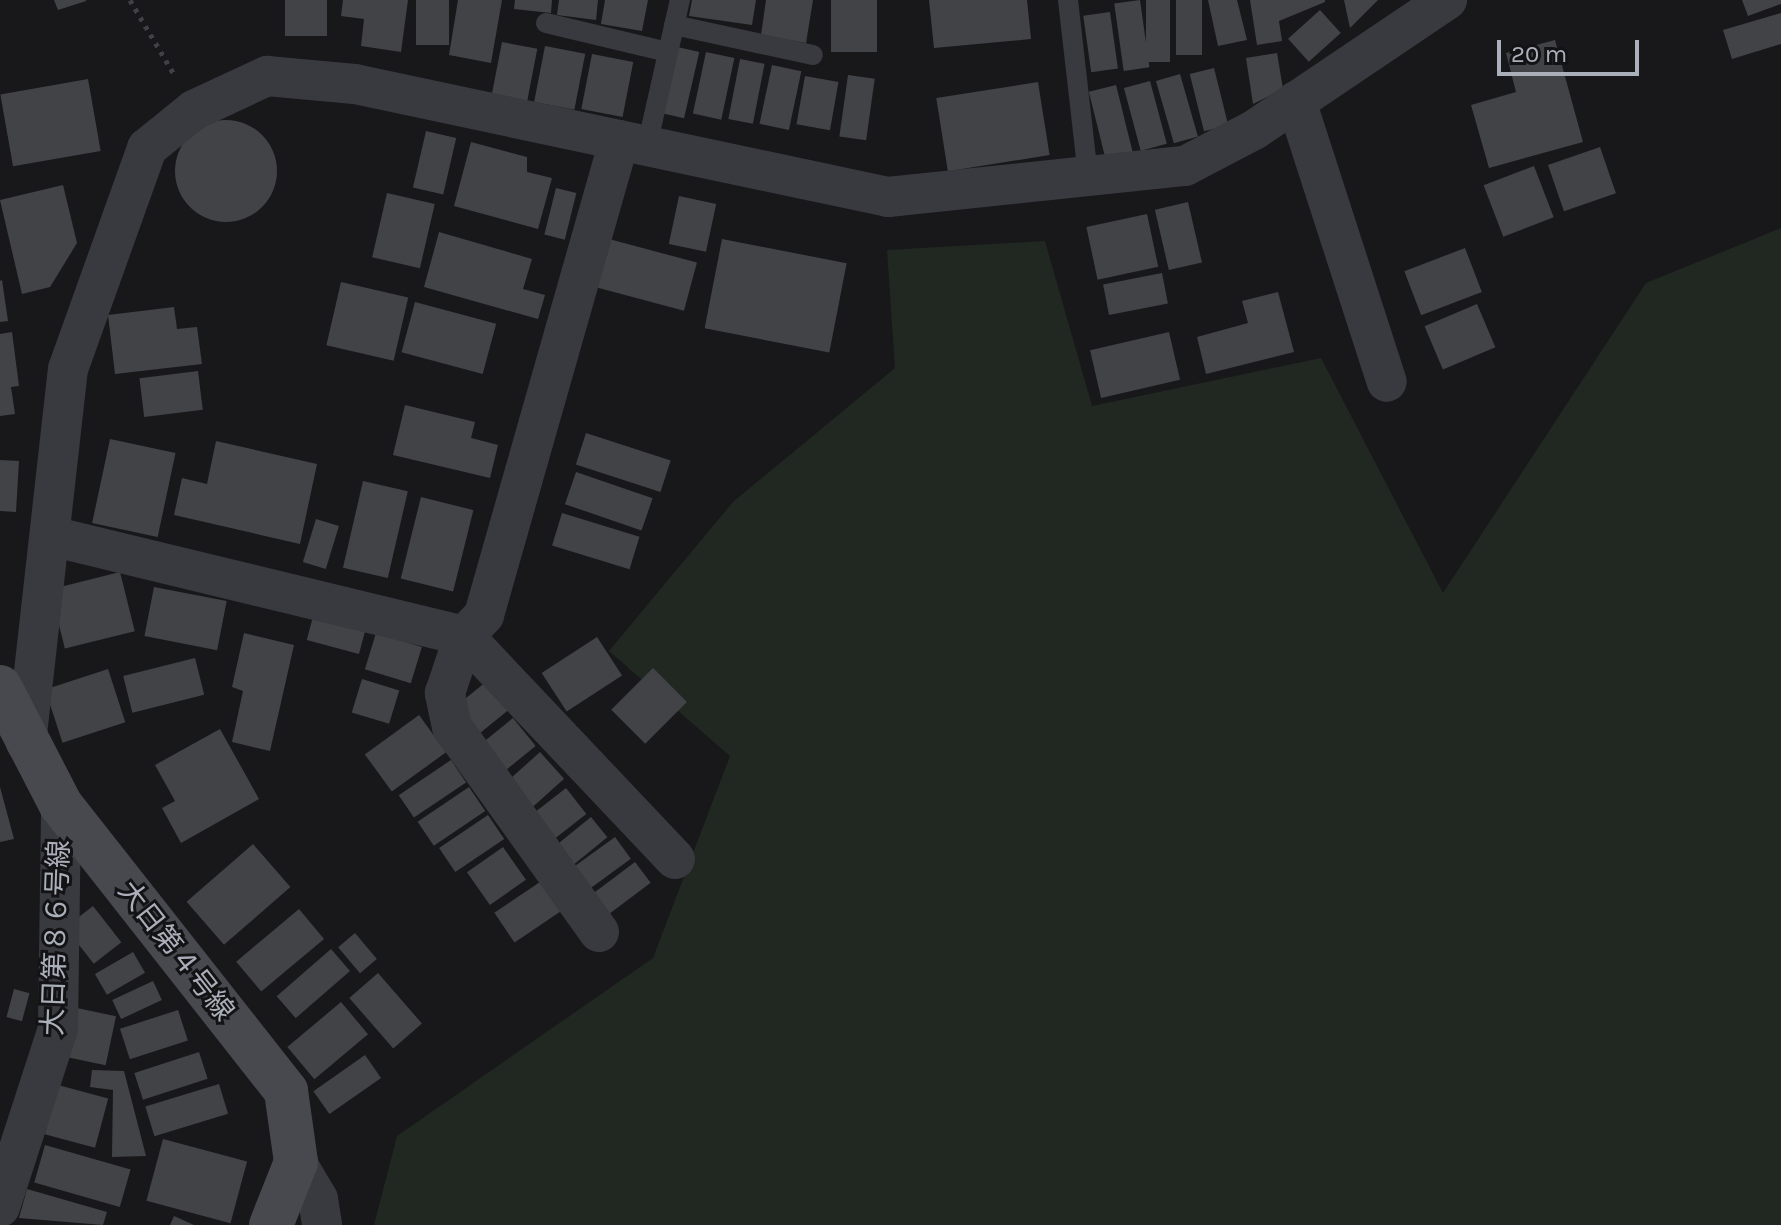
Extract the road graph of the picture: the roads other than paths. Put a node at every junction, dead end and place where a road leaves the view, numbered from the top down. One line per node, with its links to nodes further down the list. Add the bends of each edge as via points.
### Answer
1 (680, 0): 5 (lane)
2 (1068, 0): 10 (lane)
3 (1447, 0): 8 (street)
4 (546, 23): 6 (lane)
5 (674, 25): 6 (lane); 7 (lane)
6 (668, 52): 9 (lane)
7 (813, 55)
8 (1296, 101): 10 (street, via 1185,166); 11 (street)
9 (633, 143): 10 (street, via 888,197); 12 (street, via 355,84 267,76 194,110 147,148 68,369); 13 (street, via 484,615)
10 (1088, 176)
11 (1387, 382)
12 (51, 536): 13 (street); 15 (street)
13 (464, 636): 17 (street); 18 (street, via 445,693 452,727)
14 (0, 687): 15 (street, 大日第４号線)
15 (26, 743): 16 (street, 大日第４号線)
16 (61, 805): 19 (street, 大日第８６号線, via 58,1028); 20 (street, 大日第４号線, via 286,1091)
17 (675, 859)
18 (599, 932)
19 (11, 1139): 21 (street, 大日第８６号線)
20 (296, 1162): 22 (street, 大日第４号線); 23 (street, via 318,1199)
21 (0, 1207)
22 (271, 1225)
23 (322, 1225)

